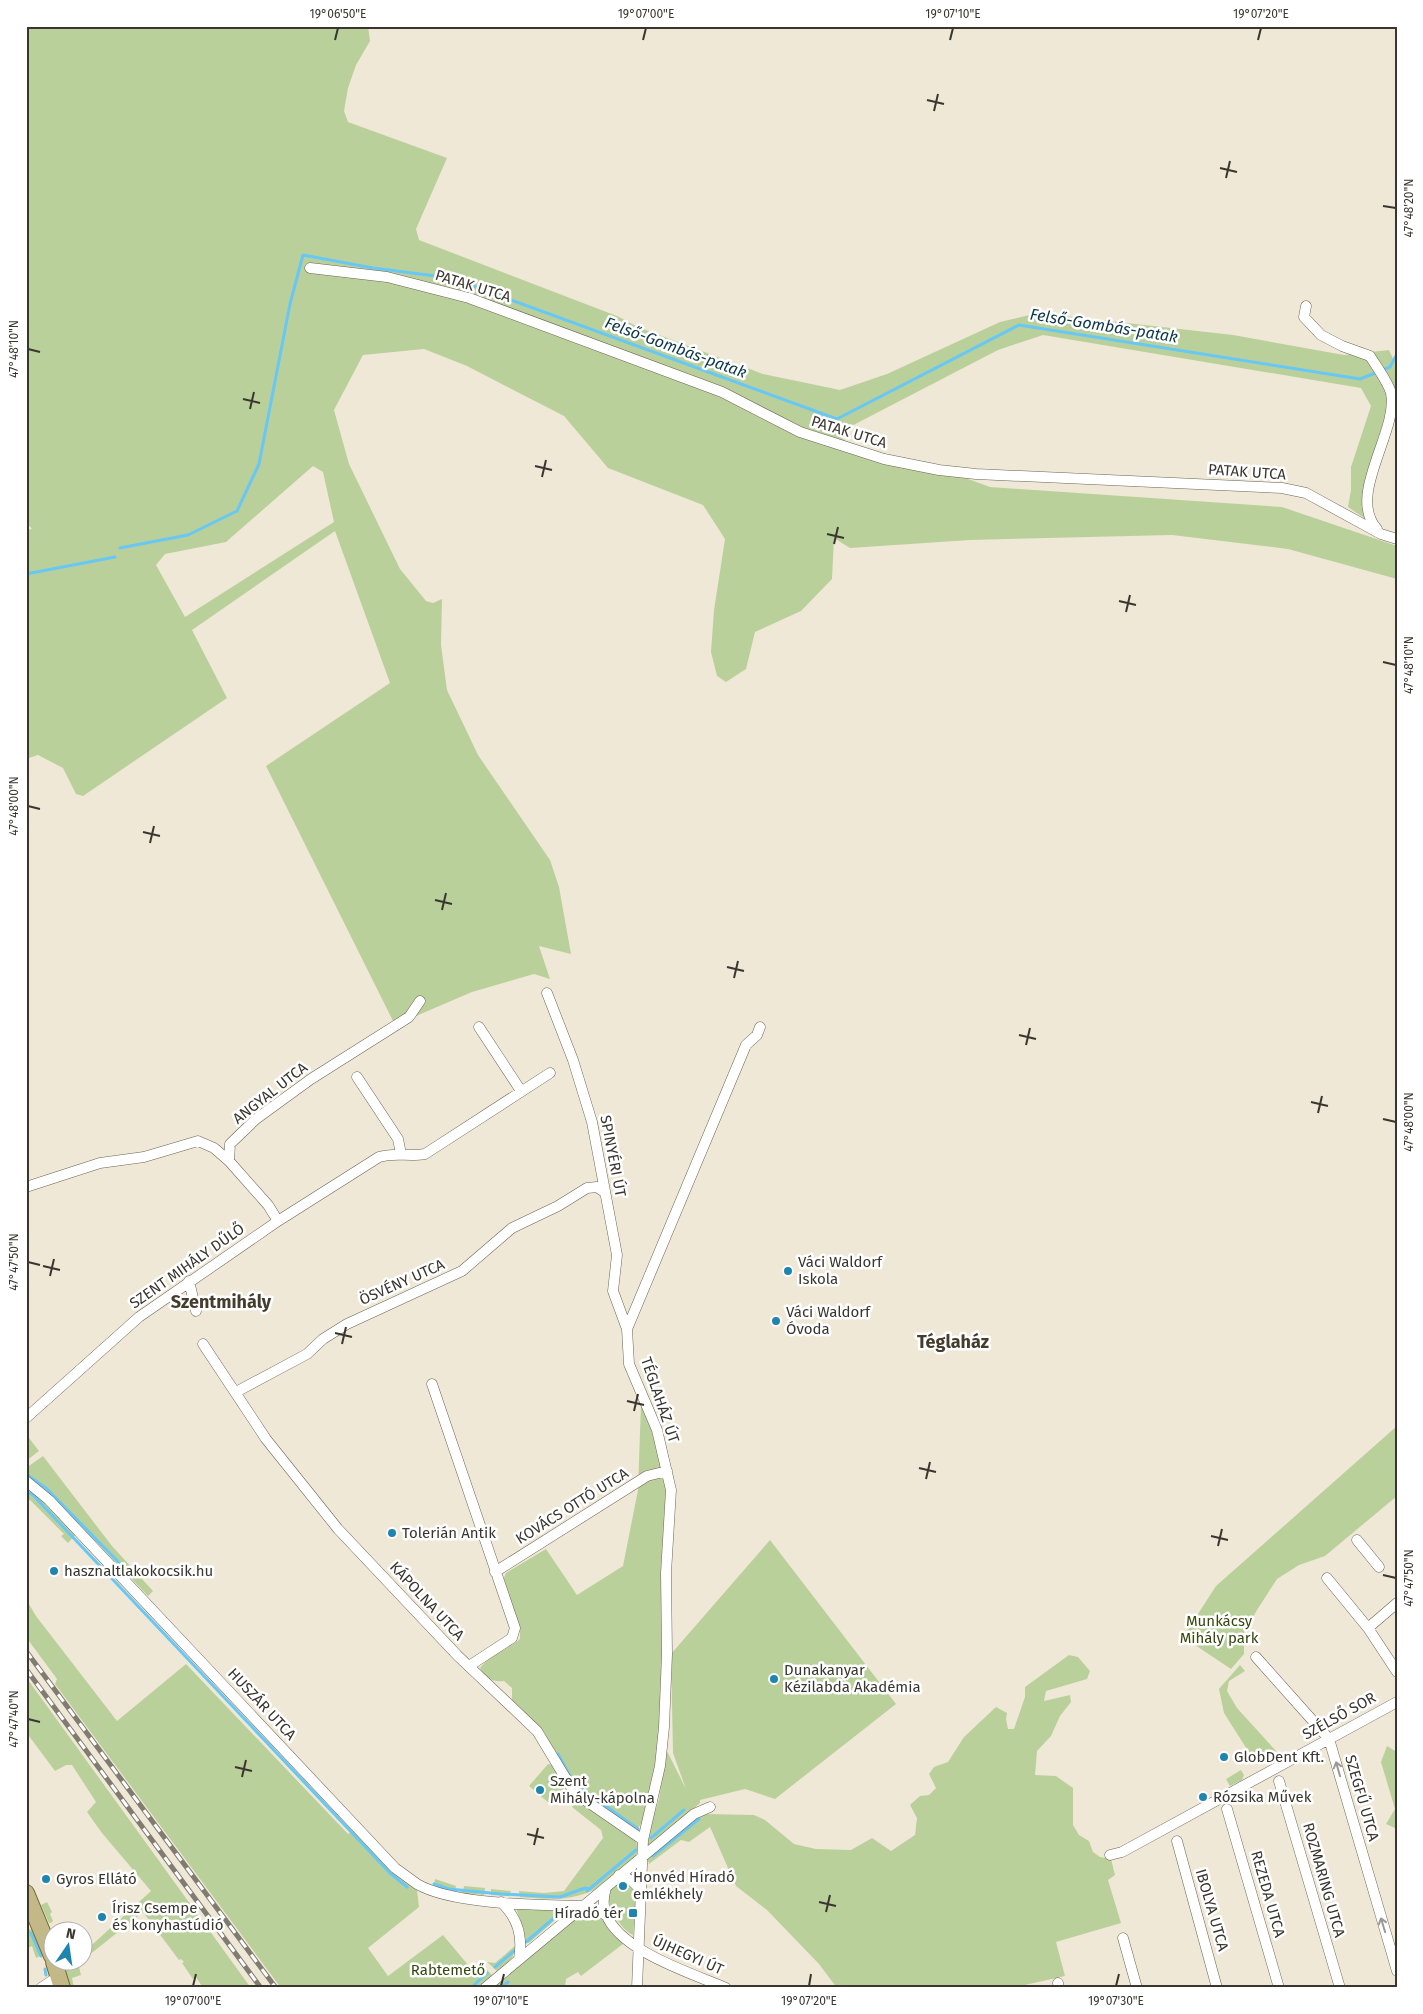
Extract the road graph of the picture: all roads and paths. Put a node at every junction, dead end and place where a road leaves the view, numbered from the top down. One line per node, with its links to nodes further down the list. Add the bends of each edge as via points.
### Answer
1 (310, 268): 3 (street, PATAK UTCA, via 387,277 469,298 722,392 800,432 884,459 976,474 1282,488 1306,493)
2 (1306, 306): 3 (street, via 1304,317 1321,335 1370,356 1390,392 1390,412 1366,502 1371,523)
3 (1381, 534): 4 (street, PATAK UTCA)
4 (1397, 539)
5 (548, 993): 15 (street, SPINYÉRI ÚT, via 592,1122)
6 (420, 1001): 13 (street, ANGYAL UTCA, via 397,1025 312,1078 256,1119 230,1144)
7 (760, 1026): 19 (street, TÉGLAHÁZ ÚT, via 757,1035 746,1045)
8 (479, 1027): 11 (street)
9 (550, 1073): 11 (street, SZENT MIHÁLY DŰLŐ)
10 (357, 1077): 12 (street, via 398,1139)
11 (521, 1092): 12 (street, SZENT MIHÁLY DŰLŐ, via 425,1154)
12 (401, 1154): 16 (street, SZENT MIHÁLY DŰLŐ, via 379,1157)
13 (229, 1161): 14 (street, via 214,1148 198,1141 144,1157 100,1163); 16 (street)
14 (26, 1187)
15 (604, 1192): 19 (street, SPINYÉRI ÚT, via 617,1255 613,1291); 22 (street, ÖSVÉNY UTCA, via 597,1187 587,1188 512,1228 462,1271 347,1324 306,1354)
16 (278, 1220): 17 (street, SZENT MIHÁLY DŰLŐ)
17 (189, 1282): 18 (street); 23 (street, SZENT MIHÁLY DŰLŐ, via 139,1317)
18 (196, 1311)
19 (627, 1328): 24 (street, TÉGLAHÁZ ÚT, via 630,1364 657,1430)
20 (203, 1344): 22 (street, KÁPOLNA UTCA)
21 (432, 1384): 28 (street)
22 (236, 1392): 33 (street, KÁPOLNA UTCA, via 266,1439 333,1523)
23 (26, 1418)
24 (667, 1471): 28 (street, KOVÁCS OTTÓ UTCA, via 646,1476); 40 (street, TÉGLAHÁZ ÚT, via 671,1490 666,1573 668,1654 664,1727 660,1766)
25 (26, 1481): 48 (street, HUSZÁR UTCA, via 49,1500 395,1868 434,1891)
26 (1357, 1540): 27 (street)
27 (1379, 1567)
28 (495, 1572): 33 (street, via 515,1632 512,1638)
29 (1327, 1578): 31 (street)
30 (1397, 1603): 31 (street)
31 (1368, 1628): 34 (street)
32 (1256, 1657): 36 (street, SZEGFŰ UTCA)
33 (468, 1666): 40 (street, KÁPOLNA UTCA, via 537,1731 571,1787 582,1798)
34 (1397, 1672)
35 (1397, 1702): 36 (street, SZÉLSŐ SOR)
36 (1329, 1739): 42 (street, SZÉLSŐ SOR, via 1122,1852); 55 (street, SZEGFŰ UTCA, one-way to 36)
37 (1280, 1781): 64 (street, ROZMARING UTCA)
38 (710, 1807): 43 (street, via 694,1814)
39 (1227, 1809): 63 (street, REZEDA UTCA)
40 (643, 1840): 43 (street)
41 (1177, 1841): 62 (street, IBOLYA UTCA)
42 (1110, 1854)
43 (642, 1856): 44 (street); 47 (street)
44 (619, 1875): 45 (street); 47 (street, via 630,1879)
45 (606, 1887): 49 (street); 50 (street)
46 (26, 1893): 51 (main road)
47 (642, 1894): 53 (street)
48 (501, 1902): 49 (street, HUSZÁR UTCA); 54 (street, via 520,1932)
49 (582, 1906): 50 (street); 54 (street)
50 (606, 1915): 53 (street, via 621,1935)
51 (42, 1932)
52 (1123, 1938): 61 (street)
53 (639, 1949): 59 (street); 60 (street, ÚJHEGYI ÚT)
54 (519, 1959): 58 (street)
55 (1397, 1971)
56 (58, 1975): 57 (street)
57 (41, 1988)
58 (485, 1988)
59 (637, 1988)
60 (726, 1988)
61 (1137, 1988)
62 (1217, 1988)
63 (1280, 1988)
64 (1340, 1988)

